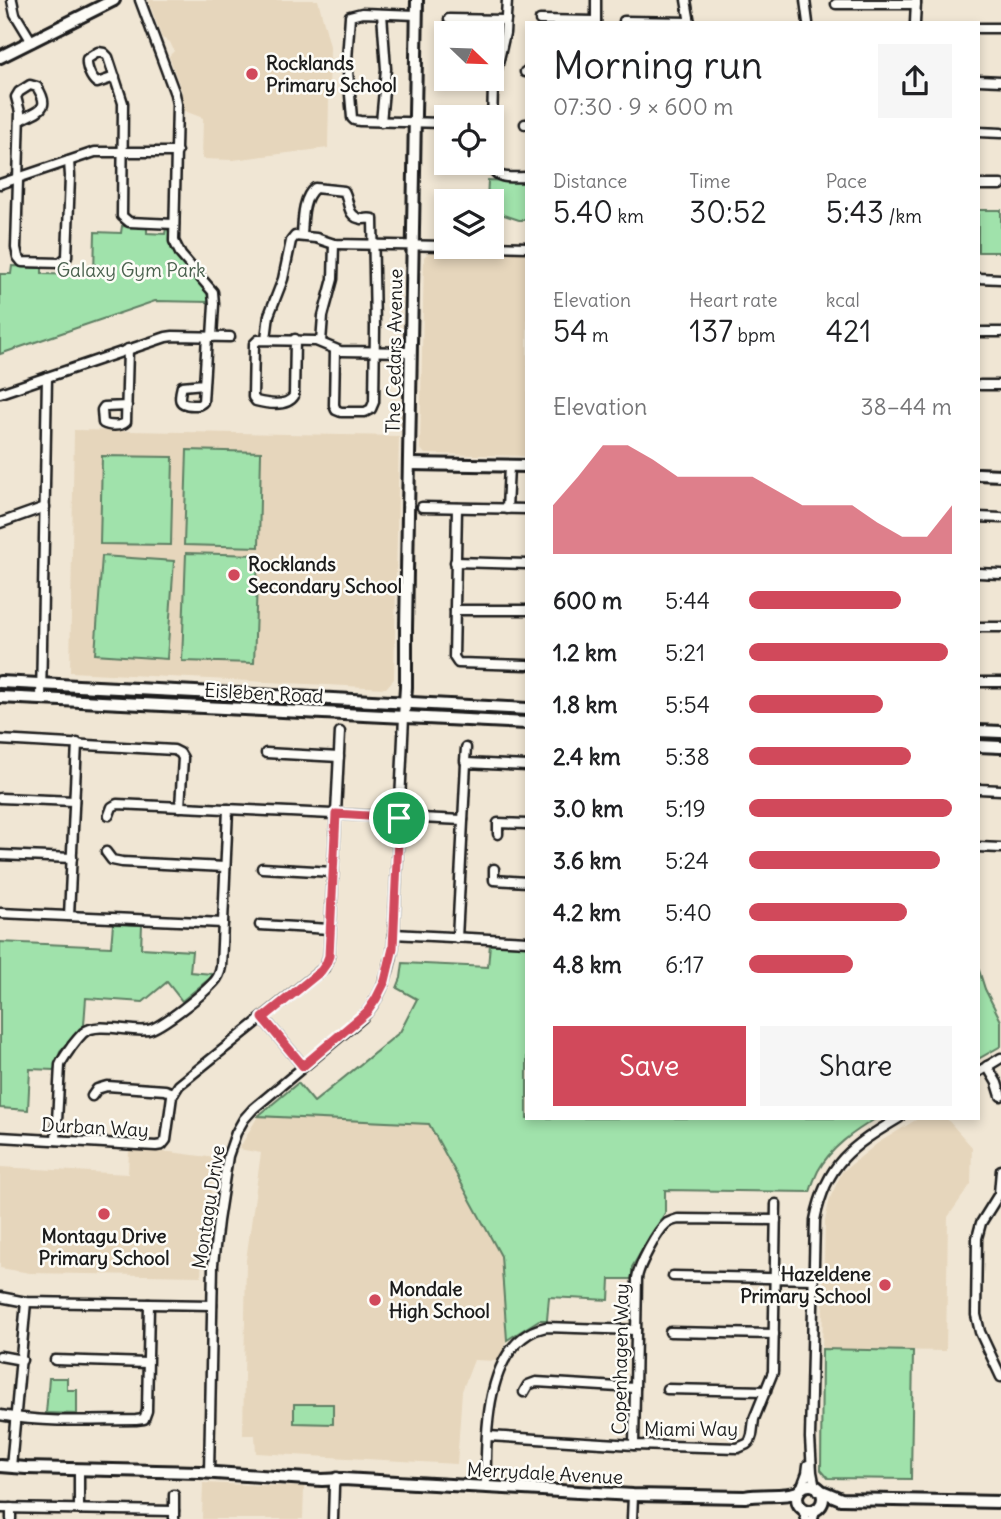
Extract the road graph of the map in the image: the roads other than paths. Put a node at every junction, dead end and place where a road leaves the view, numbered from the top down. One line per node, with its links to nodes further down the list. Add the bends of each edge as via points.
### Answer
1 (12, 0): 24 (street)
2 (114, 0): 24 (street)
3 (140, 0): 36 (street, via 175,94)
4 (417, 0): 12 (street, The Cedars Avenue)
5 (507, 0): 14 (street)
6 (596, 0): 17 (street)
7 (686, 0): 18 (street)
8 (805, 0): 19 (street)
9 (916, 2): 10 (street); 20 (street)
10 (836, 4)
11 (382, 14): 12 (street); 30 (street, via 386,58); 30 (street, via 350,16 347,60 354,120)
12 (417, 15): 31 (street, The Cedars Avenue)
13 (449, 19): 14 (street)
14 (506, 20): 23 (street)
15 (540, 20): 16 (street)
16 (568, 21)
17 (596, 21)
18 (690, 21)
19 (808, 21)
20 (915, 21)
21 (980, 28): 22 (street)
22 (1001, 28)
23 (504, 36)
24 (32, 41): 25 (street)
25 (0, 57)
26 (115, 77): 35 (street, via 123,103)
27 (980, 80): 28 (street)
28 (1001, 81)
29 (20, 120): 40 (street)
30 (381, 122): 31 (street)
31 (415, 123): 32 (street); 48 (street, The Cedars Avenue)
32 (434, 123)
33 (980, 132): 34 (street)
34 (1001, 133)
35 (123, 152): 36 (street); 37 (street, via 95,152); 44 (street, via 124,219)
36 (177, 152): 44 (street)
37 (69, 161): 40 (street); 40 (street, via 69,253 60,263 26,263 18,257)
38 (497, 175): 39 (street)
39 (525, 177)
40 (18, 178): 41 (street)
41 (0, 184)
42 (980, 185): 43 (street)
43 (1001, 185)
44 (174, 224): 56 (street, via 177,248 213,292)
45 (302, 236): 46 (street); 47 (street, via 303,212 311,190 341,190 347,194 352,215 373,218); 58 (street, via 291,241)
46 (334, 244): 47 (street); 60 (street, via 333,279)
47 (373, 244): 48 (street); 63 (street)
48 (413, 245): 49 (street); 64 (street, The Cedars Avenue)
49 (434, 246)
50 (504, 246): 51 (street)
51 (525, 247)
52 (980, 278): 53 (street)
53 (1001, 279)
54 (980, 332): 55 (street)
55 (1001, 332)
56 (210, 337): 57 (street); 61 (street, via 173,336); 66 (street)
57 (230, 337)
58 (266, 339): 59 (street); 59 (street, via 254,344 253,397 285,403 294,396)
59 (295, 340): 60 (street)
60 (321, 342): 62 (street)
61 (128, 349): 65 (street); 70 (street)
62 (335, 350): 63 (street); 63 (street, via 334,405 341,412 371,409)
63 (375, 352): 64 (street)
64 (411, 352): 71 (street, The Cedars Avenue)
65 (47, 377): 69 (street); 76 (street)
66 (204, 384)
67 (980, 385): 68 (street)
68 (1001, 385)
69 (0, 393)
70 (127, 406)
71 (409, 464): 72 (street); 99 (street, The Cedars Avenue)
72 (509, 466): 73 (street); 79 (street)
73 (525, 466)
74 (980, 474): 75 (street)
75 (1001, 475)
76 (45, 507): 83 (street); 96 (street)
77 (422, 507): 78 (street)
78 (457, 508): 79 (street); 84 (street)
79 (507, 509): 80 (street)
80 (525, 509)
81 (980, 517): 82 (street)
82 (1001, 517)
83 (0, 523)
84 (455, 562): 85 (street); 88 (street)
85 (525, 564)
86 (980, 573): 87 (street)
87 (1001, 574)
88 (455, 610): 89 (street); 92 (street, via 455,661)
89 (525, 610)
90 (980, 627): 91 (street)
91 (1001, 627)
92 (525, 664)
93 (0, 682): 96 (street, Eisleben Road)
94 (980, 682): 95 (street)
95 (1001, 682)
96 (41, 684): 98 (street); 99 (street, Eisleben Road)
97 (0, 697): 98 (street, Eisleben Road)
98 (41, 699): 101 (street, Eisleben Road)
99 (404, 703): 100 (street, Eisleben Road); 101 (street, The Cedars Avenue)
100 (525, 709)
101 (404, 717): 102 (street, Eisleben Road); 123 (street, Montagu Drive)
102 (525, 723)
103 (980, 731): 105 (street)
104 (340, 732): 112 (street)
105 (1001, 732)
106 (0, 740): 107 (street)
107 (77, 743): 118 (street); 119 (street, via 178,752 183,758)
108 (980, 746): 109 (street)
109 (1001, 747)
110 (466, 748): 113 (street)
111 (266, 753): 112 (street)
112 (339, 757): 121 (street)
113 (466, 763): 114 (street); 124 (street)
114 (525, 766)
115 (980, 789): 116 (street)
116 (1001, 790)
117 (0, 798): 118 (street)
118 (74, 801): 131 (street)
119 (180, 807): 120 (street); 122 (street, via 117,804)
120 (228, 809): 121 (street); 132 (street)
121 (336, 814): 123 (street); 135 (street)
122 (109, 815)
123 (399, 818): 124 (street); 142 (street, Montagu Drive)
124 (463, 821): 143 (street)
125 (525, 824): 126 (street, via 498,823)
126 (498, 834)
127 (980, 847): 128 (street)
128 (1001, 848)
129 (106, 852): 132 (street, via 112,860 122,862)
130 (0, 855): 131 (street)
131 (72, 858): 138 (street)
132 (225, 867): 139 (street)
133 (262, 868): 135 (street)
134 (494, 869): 136 (street, via 494,880)
135 (333, 872): 141 (street)
136 (525, 882)
137 (0, 913): 138 (street)
138 (69, 916): 139 (street)
139 (223, 923): 155 (street, via 221,967 208,988 149,1030 95,1028 81,1035 60,1065)
140 (260, 925): 141 (street)
141 (330, 929): 145 (street, via 324,968)
142 (393, 934): 143 (street); 147 (street, Montagu Drive, via 388,973 371,1006)
143 (457, 938): 144 (street)
144 (525, 941)
145 (263, 1018): 147 (street); 150 (street, via 178,1085)
146 (1001, 1058): 148 (street)
147 (303, 1066): 166 (street, Montagu Drive, via 244,1119 232,1145 216,1232)
148 (987, 1066): 149 (street); 152 (street)
149 (980, 1071)
150 (174, 1093): 151 (street, via 107,1086); 155 (street, Durban Way, via 162,1145)
151 (92, 1096)
152 (1001, 1096)
153 (896, 1120): 162 (street, via 843,1157 823,1188 815,1220)
154 (0, 1137): 155 (street, Durban Way)
155 (56, 1140)
156 (1001, 1170): 157 (street)
157 (1001, 1182): 174 (street, via 977,1238 976,1308 980,1332)
158 (776, 1204): 159 (street, Miami Way)
159 (776, 1220): 161 (street, Miami Way); 167 (street, Copenhagen Way, via 685,1219 668,1223 639,1268)
160 (673, 1276): 161 (street)
161 (775, 1278): 162 (street); 169 (street, Miami Way)
162 (813, 1279): 182 (street)
163 (0, 1297): 164 (street)
164 (26, 1302): 165 (street); 171 (street)
165 (149, 1304): 166 (street); 173 (street)
166 (212, 1305): 186 (street, Montagu Drive)
167 (636, 1330): 175 (street, Copenhagen Way); 181 (street, via 551,1326 520,1339 506,1357 493,1390)
168 (670, 1332): 169 (street)
169 (774, 1334): 177 (street, Miami Way, via 773,1372)
170 (0, 1356): 171 (street)
171 (22, 1360): 180 (street)
172 (55, 1360): 173 (street)
173 (147, 1363): 180 (street, via 144,1419)
174 (1001, 1377)
175 (635, 1388): 178 (street, via 536,1382); 183 (street, Copenhagen Way)
176 (667, 1389): 177 (street)
177 (766, 1391): 183 (street, Miami Way, via 754,1419 752,1438 742,1447)
178 (524, 1392)
179 (0, 1415): 180 (street)
180 (16, 1418): 184 (street)
181 (488, 1436): 183 (street, Miami Way); 188 (street)
182 (810, 1442): 189 (street); 190 (street, via 807,1473)
183 (634, 1445)
184 (6, 1467): 185 (street, Merrydale Avenue)
185 (79, 1469): 186 (street, Merrydale Avenue); 198 (street)
186 (206, 1472): 187 (street, Merrydale Avenue, via 284,1471)
187 (339, 1479): 188 (street, Merrydale Avenue); 202 (street, via 334,1486)
188 (486, 1487): 192 (street, Merrydale Avenue)
189 (817, 1488): 190 (street); 194 (street); 199 (street, via 821,1504)
190 (799, 1491): 193 (street, Merrydale Avenue); 199 (street, via 797,1500)
191 (174, 1495): 200 (street)
192 (633, 1495): 193 (street, Merrydale Avenue); 203 (street)
193 (745, 1497): 199 (street, Merrydale Avenue, via 779,1500)
194 (841, 1499): 195 (street); 199 (street)
195 (1001, 1502)
196 (0, 1508): 197 (street)
197 (11, 1508): 198 (street); 201 (street)
198 (79, 1509): 200 (street)
199 (809, 1512)
200 (174, 1515)
201 (11, 1519)
202 (333, 1519)
203 (632, 1519)

